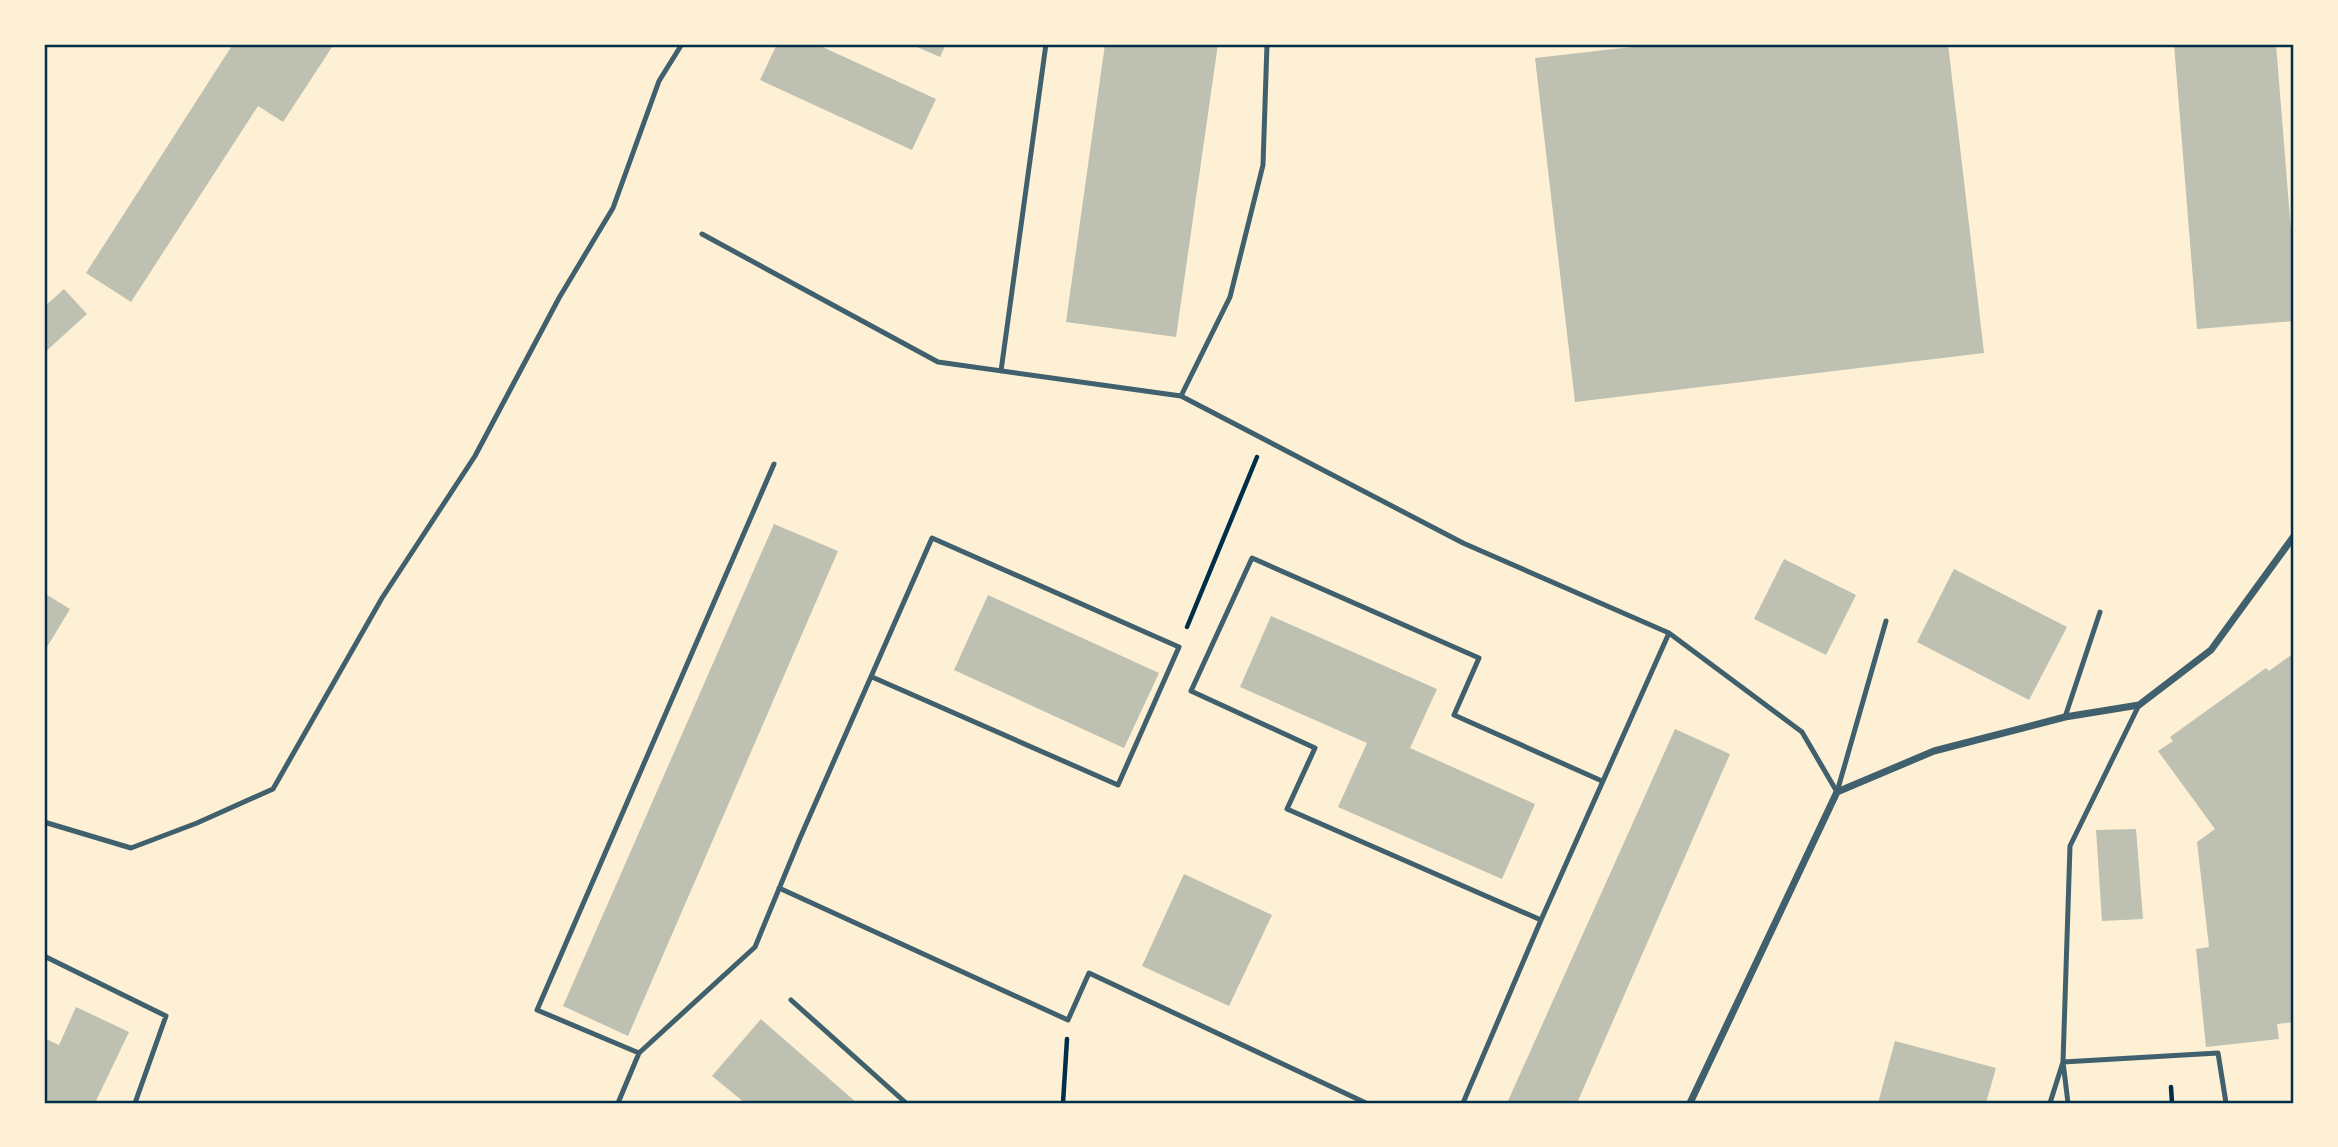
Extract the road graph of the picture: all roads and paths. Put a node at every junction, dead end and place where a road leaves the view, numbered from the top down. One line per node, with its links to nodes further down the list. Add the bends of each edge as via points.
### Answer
1 (682, 44): 20 (lane, via 659,81 612,208 475,456 382,598 273,789 131,848)
2 (1046, 44): 5 (lane)
3 (1268, 44): 6 (lane, via 1262,165 1230,297)
4 (702, 234): 5 (lane, via 938,362)
5 (1001, 371): 6 (lane)
6 (1181, 396): 7 (lane)
7 (1265, 439): 13 (lane, via 1463,543); 14 (path)
8 (774, 464): 26 (lane, via 537,1010)
9 (2294, 536): 10 (street)
10 (2290, 548): 16 (street, via 2211,650)
11 (2100, 612): 17 (lane)
12 (1886, 621): 19 (lane)
13 (1669, 633): 18 (lane); 19 (lane, via 1802,732)
14 (1179, 647): 15 (lane, via 1118,786); 15 (lane, via 932,538)
15 (872, 677): 21 (lane)
16 (2139, 705): 17 (street); 27 (lane, via 2070,846)
17 (2065, 717): 19 (street, via 1934,751)
18 (1602, 781): 22 (lane); 22 (lane, via 1454,715 1479,658 1252,558 1191,691 1315,748 1287,808)
19 (1837, 792): 35 (street)
20 (44, 822)
21 (779, 888): 25 (lane); 26 (lane, via 755,947)
22 (1541, 920): 34 (lane)
23 (44, 956): 29 (lane, via 166,1016)
24 (791, 1000): 31 (lane)
25 (1068, 1020): 32 (path); 33 (lane, via 1089,972)
26 (639, 1053): 30 (lane)
27 (2063, 1062): 36 (lane); 37 (lane); 39 (lane, via 2218,1053)
28 (2171, 1087): 38 (path)
29 (135, 1103)
30 (618, 1103)
31 (906, 1103)
32 (1063, 1103)
33 (1366, 1103)
34 (1463, 1103)
35 (1690, 1103)
36 (2050, 1103)
37 (2068, 1103)
38 (2172, 1103)
39 (2225, 1103)

